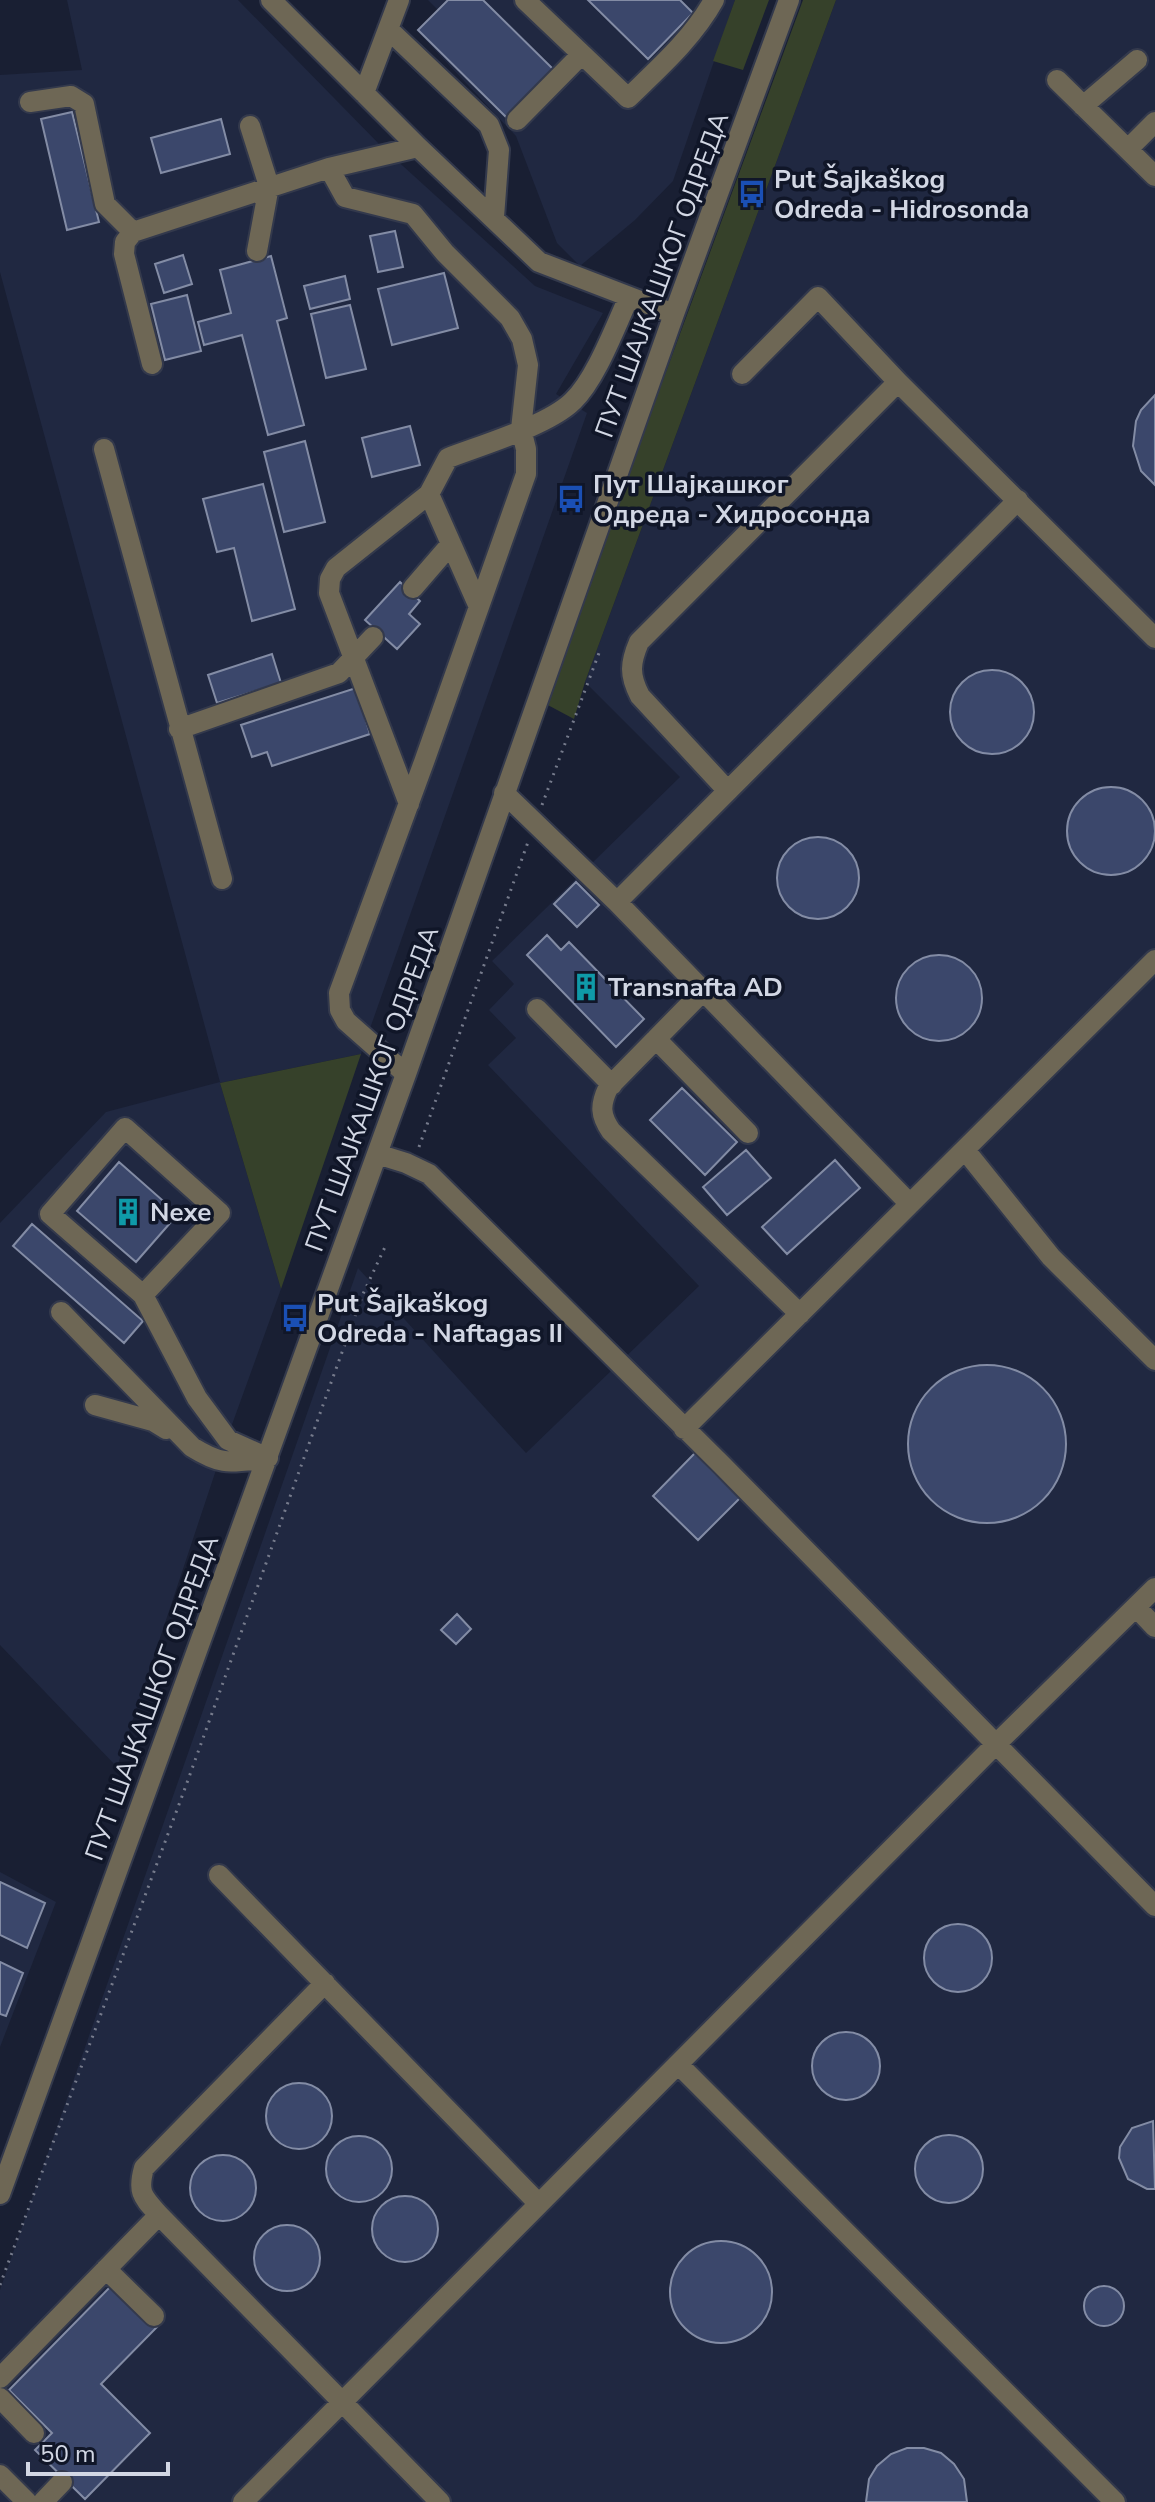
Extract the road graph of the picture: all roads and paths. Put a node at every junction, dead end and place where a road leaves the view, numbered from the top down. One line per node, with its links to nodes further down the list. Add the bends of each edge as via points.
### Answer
1 (271, 0): 10 (street)
2 (399, 0): 6 (street)
3 (525, 0): 7 (street)
4 (714, 0): 7 (street, via 668,60 628,98)
5 (789, 0): 25 (street, ПУТ ШАЈКАШКОГ ОДРЕДА)
6 (388, 29): 10 (street); 21 (street, via 489,125 499,150)
7 (582, 54): 13 (street)
8 (1137, 60): 12 (street)
9 (1057, 80): 12 (street)
10 (364, 93): 16 (street)
11 (30, 102): 22 (street, via 71,96 84,104 105,204)
12 (1083, 106): 17 (street)
13 (517, 120)
14 (1155, 122): 17 (street)
15 (250, 126): 20 (street)
16 (418, 147): 18 (street); 21 (street)
17 (1128, 149): 19 (street)
18 (329, 168): 20 (street); 29 (street, via 345,197 413,214 510,318 528,365)
19 (1155, 176)
20 (269, 186): 22 (street); 23 (street)
21 (494, 217): 24 (street, via 539,262)
22 (133, 232): 26 (street, via 124,254)
23 (257, 251)
24 (629, 297): 25 (street); 29 (street, via 573,401 550,418)
25 (674, 314): 44 (street, ПУТ ШАЈКАШКОГ ОДРЕДА)
26 (152, 364)
27 (742, 374): 28 (street, via 818,297)
28 (898, 382): 32 (street); 43 (street, via 639,642 631,661 631,679 640,696)
29 (521, 429): 31 (street, via 448,458); 35 (street, via 526,474)
30 (104, 449): 40 (street)
31 (429, 494): 33 (street); 39 (street, via 336,568 330,579 329,593)
32 (1018, 500): 37 (street); 43 (street)
33 (451, 544): 34 (street); 35 (street)
34 (413, 588)
35 (479, 607): 42 (street)
36 (373, 637): 39 (street)
37 (1155, 638)
38 (599, 653): 46 (path)
39 (353, 660): 40 (street, via 339,673); 41 (street)
40 (179, 729): 47 (street)
41 (392, 762): 42 (street); 45 (street)
42 (424, 762): 45 (street)
43 (727, 790): 48 (street)
44 (504, 793): 46 (street); 53 (street, ПУТ ШАЈКАШКОГ ОДРЕДА)
45 (409, 804): 53 (street, via 339,993 346,1021)
46 (535, 823): 48 (street); 58 (path)
47 (222, 879)
48 (617, 902): 50 (street)
49 (1155, 960): 56 (street)
50 (703, 991): 52 (street); 59 (street)
51 (537, 1009): 54 (street)
52 (656, 1039): 54 (street); 55 (street)
53 (406, 1074): 57 (street, ПУТ ШАЈКАШКОГ ОДРЕДА)
54 (612, 1085): 63 (street, via 601,1103 611,1131)
55 (748, 1133)
56 (965, 1150): 59 (street); 64 (street, via 1051,1257)
57 (377, 1154): 58 (street); 68 (street, ПУТ ШАЈКАШКОГ ОДРЕДА)
58 (413, 1166): 66 (street, via 429,1174)
59 (910, 1204): 63 (street)
60 (385, 1247): 81 (path, via 363,1294)
61 (143, 1295): 61 (street, via 220,1213 125,1128 50,1214); 68 (street, via 197,1398 228,1440)
62 (61, 1312): 67 (street)
63 (800, 1314): 66 (street)
64 (1155, 1360)
65 (95, 1405): 67 (street, via 153,1421)
66 (684, 1429): 72 (street)
67 (192, 1447): 68 (street, via 226,1463)
68 (268, 1458): 77 (street, ПУТ ШАЈКАШКОГ ОДРЕДА)
69 (1155, 1588): 70 (street)
70 (1136, 1607): 71 (street); 72 (street)
71 (1155, 1627)
72 (995, 1745): 74 (street); 76 (street)
73 (219, 1875): 75 (street)
74 (1155, 1906)
75 (325, 1983): 78 (street); 79 (street, via 144,2168 140,2188)
76 (678, 2064): 78 (street); 93 (street)
77 (0, 2194)
78 (538, 2203): 85 (street)
79 (159, 2215): 80 (street); 85 (street)
80 (106, 2269): 82 (street); 83 (street)
81 (0, 2285)
82 (154, 2316)
83 (0, 2378)
84 (0, 2398): 86 (street)
85 (342, 2404): 91 (street); 92 (street)
86 (34, 2433)
87 (0, 2475): 89 (street)
88 (62, 2482): 90 (street)
89 (27, 2502)
90 (43, 2502)
91 (243, 2502)
92 (440, 2502)
93 (1115, 2502)

